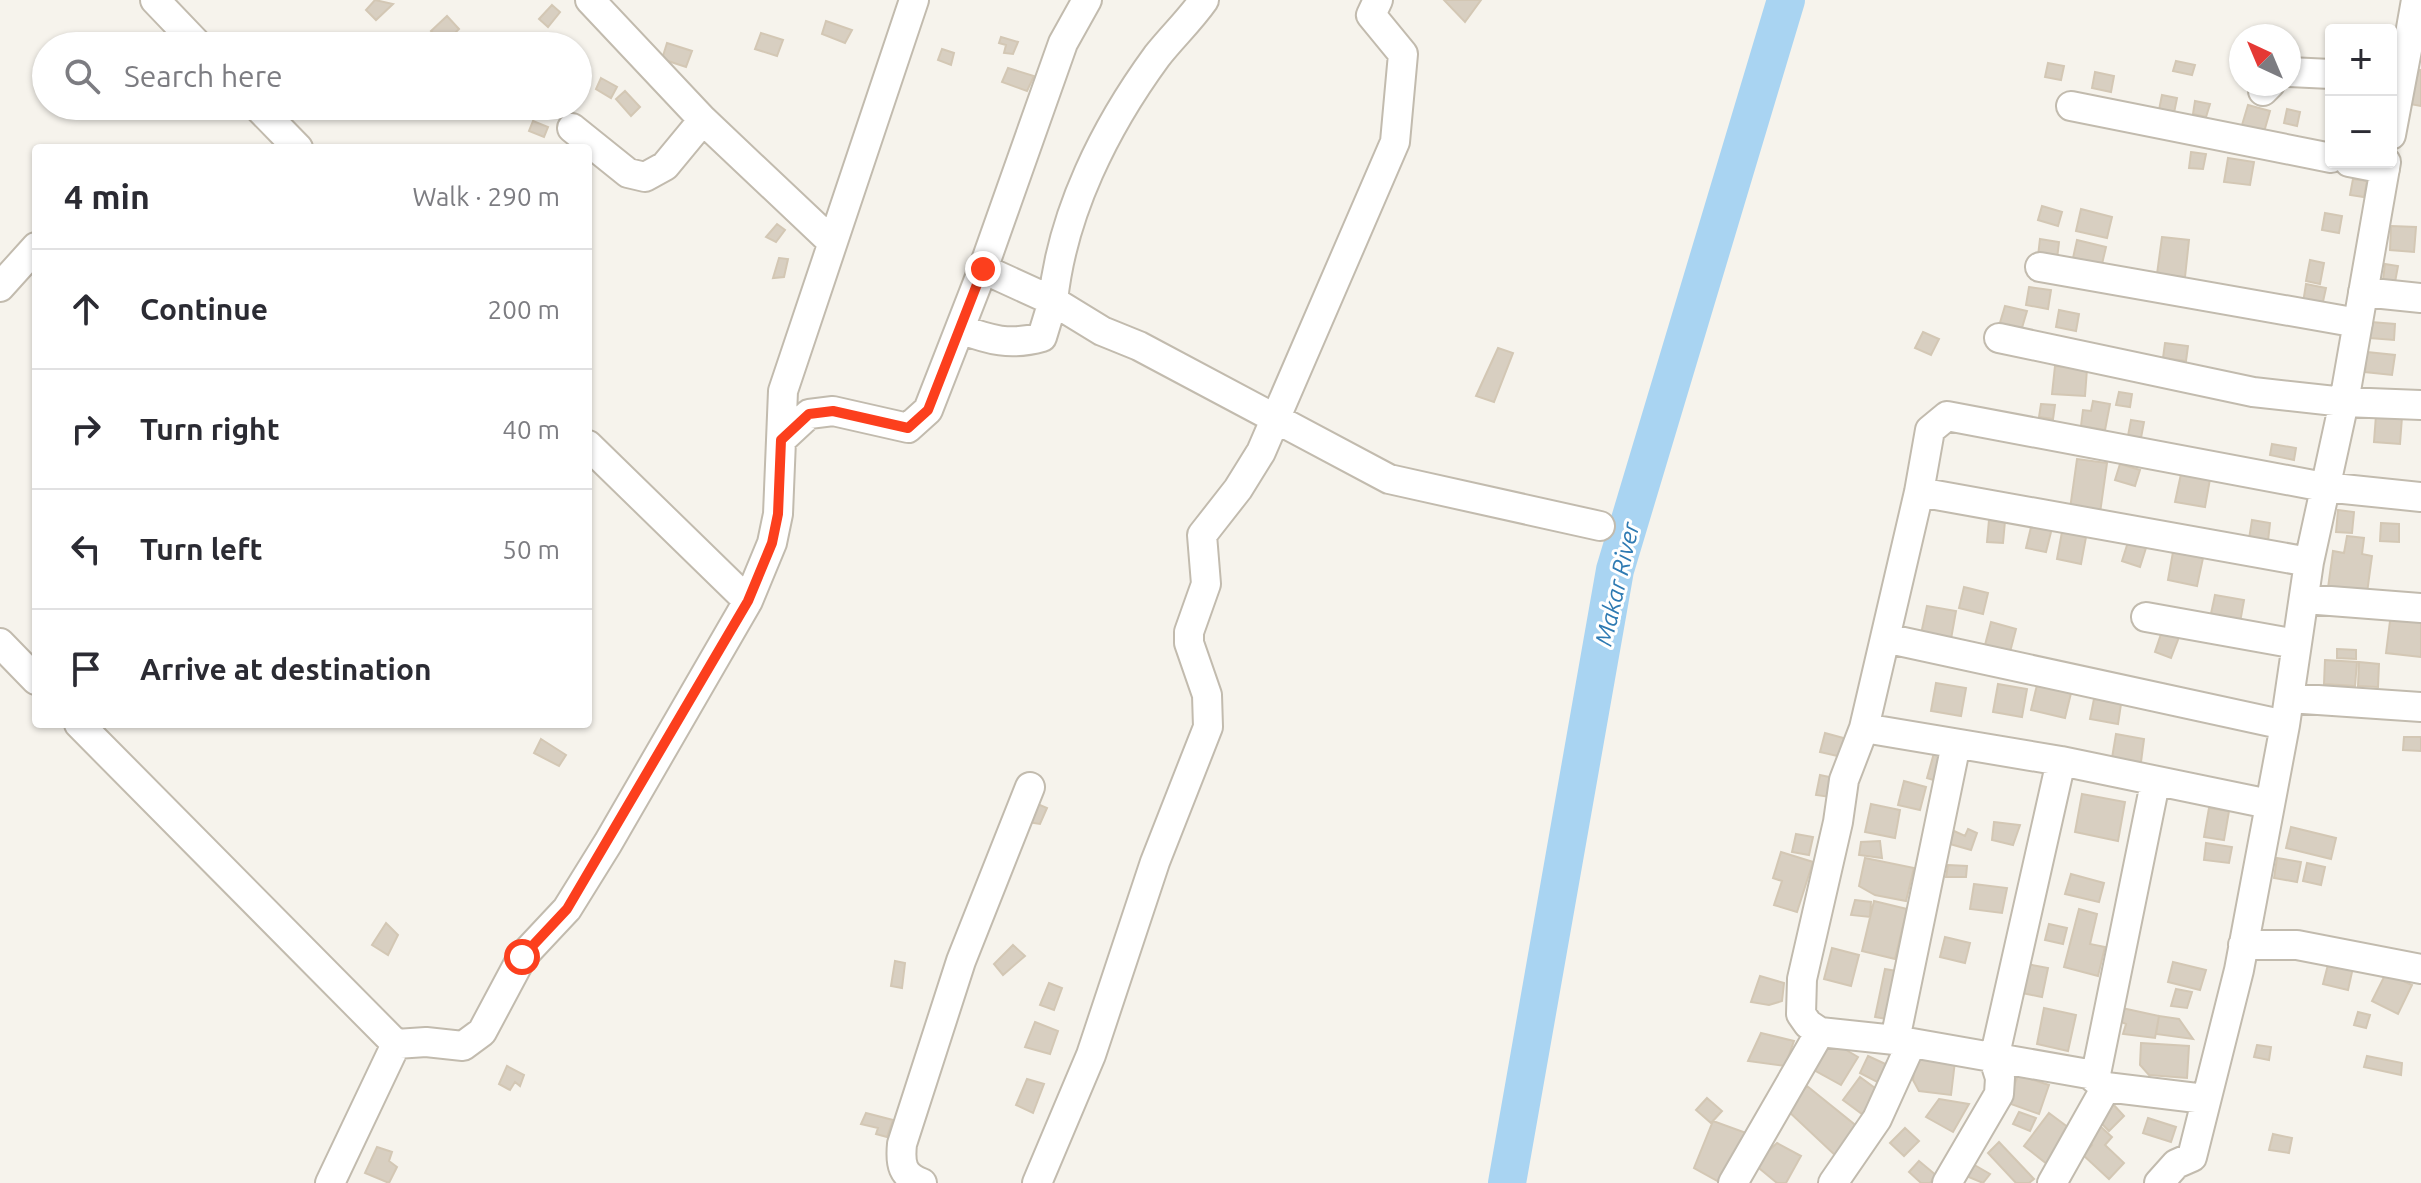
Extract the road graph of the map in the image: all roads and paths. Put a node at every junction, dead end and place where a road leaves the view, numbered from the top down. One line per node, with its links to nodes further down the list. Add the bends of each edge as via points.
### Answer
1 (155, 0): 8 (street)
2 (590, 0): 15 (street)
3 (914, 0): 22 (street)
4 (1087, 0): 25 (street, via 1063,43)
5 (1204, 0): 29 (street, via 1137,86 1080,191 1057,255)
6 (1378, 0): 39 (street, via 1371,15 1403,54 1395,142)
7 (2416, 0): 9 (street)
8 (186, 32)
9 (2416, 36): 12 (street)
10 (2301, 73): 11 (street)
11 (2325, 74)
12 (2397, 80)
13 (2071, 106): 20 (street)
14 (271, 120): 17 (street)
15 (703, 120): 19 (street, via 665,166 645,177 628,173); 22 (street)
16 (572, 128): 18 (street)
17 (294, 144)
18 (592, 144)
19 (592, 144)
20 (2325, 157)
21 (2385, 168): 27 (street)
22 (831, 241): 35 (street)
23 (32, 251): 26 (street)
24 (2040, 267): 30 (street)
25 (983, 269): 29 (street); 31 (street)
26 (0, 287)
27 (2363, 292): 28 (street); 30 (street)
28 (2421, 298)
29 (1053, 301): 32 (street); 33 (street)
30 (2358, 323): 36 (street)
31 (960, 329): 33 (street, via 1005,343); 38 (street, via 928,410 908,428 833,411)
32 (1102, 331): 33 (street); 39 (street)
33 (1042, 337)
34 (1999, 338): 36 (street, via 2253,392)
35 (783, 391): 38 (street); 40 (street)
36 (2344, 402): 37 (street); 42 (street)
37 (2421, 405)
38 (809, 414): 40 (street)
39 (1276, 420): 45 (street, via 1408,486); 75 (street, via 1238,489 1202,535 1206,584 1189,643 1207,695 1208,727 1155,862 1091,1055)
40 (781, 440): 48 (street, via 778,514)
41 (592, 449): 48 (street)
42 (2324, 487): 43 (street, via 1947,416 1930,430); 44 (street); 46 (street)
43 (1919, 492): 46 (street); 51 (street)
44 (2421, 497)
45 (1600, 526)
46 (2309, 562): 47 (street)
47 (2305, 599): 49 (street); 53 (street)
48 (748, 601): 68 (street, via 608,843 567,909 515,968 482,1032 463,1046)
49 (2421, 608)
50 (2146, 617): 53 (street)
51 (1885, 638): 56 (street); 58 (street)
52 (0, 643): 54 (street)
53 (2296, 644): 56 (street)
54 (32, 676)
55 (2421, 707): 56 (street)
56 (2287, 712): 63 (street)
57 (83, 728): 68 (street)
58 (1864, 728): 59 (street); 66 (street, via 1848,764 1802,979 1801,1014)
59 (1956, 744): 60 (street); 67 (street)
60 (2061, 761): 61 (street); 69 (street)
61 (2155, 783): 63 (street); 70 (street)
62 (1030, 787): 74 (street, via 961,961 902,1144 904,1172)
63 (2269, 804): 64 (street)
64 (2243, 945): 65 (street, via 2297,945); 71 (street)
65 (2421, 969)
66 (1820, 1032): 67 (street); 76 (street)
67 (1903, 1042): 69 (street); 77 (street, via 1877,1119)
68 (396, 1044): 73 (street)
69 (1994, 1059): 70 (street); 78 (street, via 1999,1094)
70 (2100, 1081): 71 (street); 79 (street)
71 (2205, 1099): 72 (street)
72 (2192, 1170): 80 (street, via 2176,1164)
73 (330, 1183)
74 (922, 1183)
75 (1037, 1183)
76 (1733, 1183)
77 (1833, 1183)
78 (1947, 1183)
79 (2052, 1183)
80 (2159, 1183)

